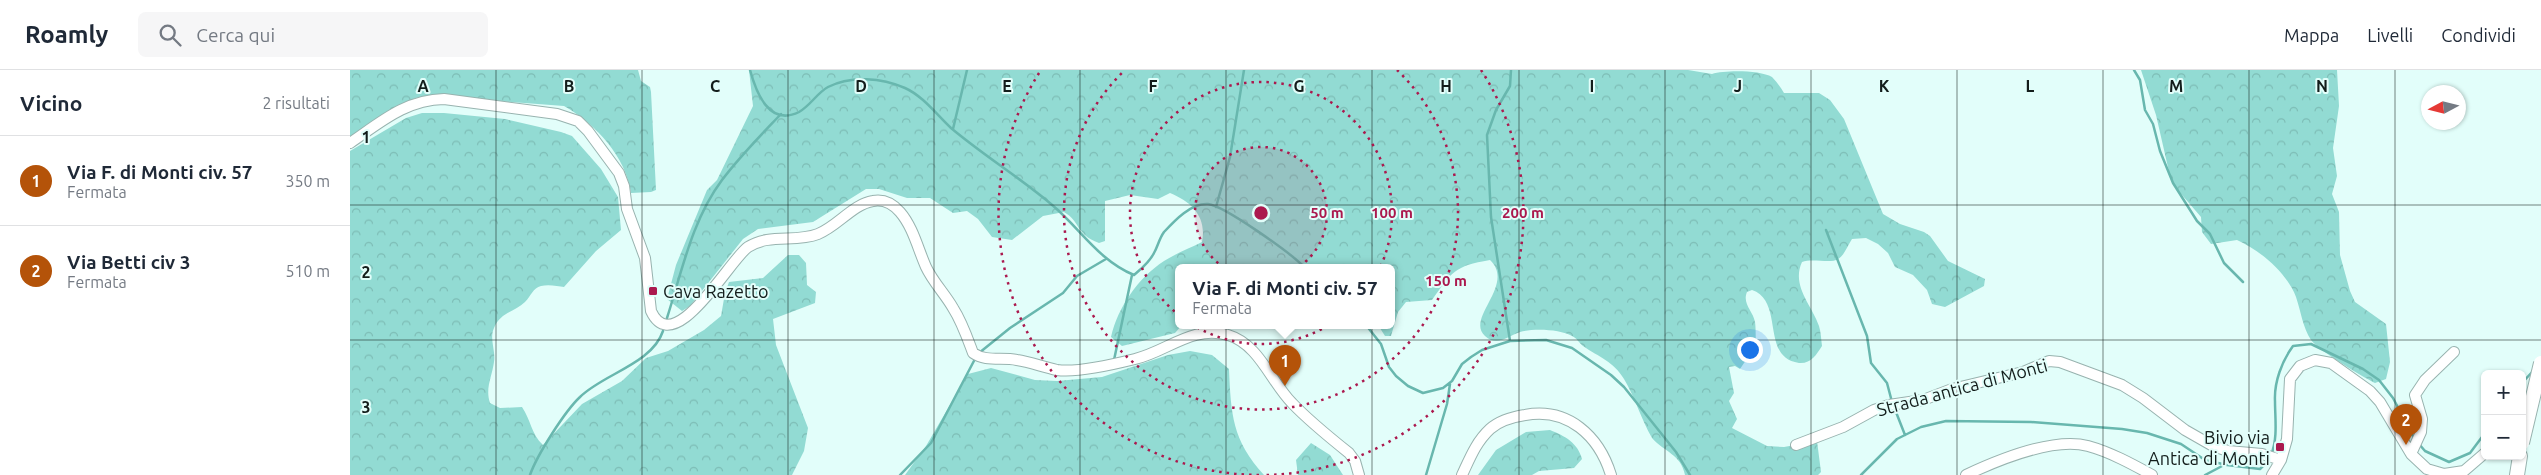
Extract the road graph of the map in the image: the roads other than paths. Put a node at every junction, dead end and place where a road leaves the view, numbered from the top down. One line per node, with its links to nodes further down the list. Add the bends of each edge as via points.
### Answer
1 (350, 143): 12 (street, via 401,109 430,99 557,114 578,121 619,173 627,209 645,258 651,311 654,318 669,325 676,324 696,308 746,248 771,238 818,234 866,202 885,201 906,220 937,286 953,306 973,353 980,358 1016,360 1071,370 1136,359 1196,334 1212,332 1229,336 1250,349 1290,402 1349,453)
2 (2454, 352): 8 (street, via 2425,380 2415,395 2422,419 2421,432)
3 (2541, 363): 6 (highway, bridge)
4 (2541, 389): 5 (street)
5 (2526, 410)
6 (2526, 427)
7 (1796, 445): 10 (street, Strada antica di Monti, via 1843,427 1874,410 2023,372 2049,361 2122,385 2213,446)
8 (2412, 452): 9 (street, via 2426,469 2454,474 2464,471); 10 (street, via 2370,391 2331,364 2315,360 2300,366 2290,379 2287,439)
9 (2481, 456)
10 (2278, 460): 17 (street)
11 (2519, 460): 18 (highway)
12 (1359, 475)
13 (1462, 475): 14 (street, via 1474,449 1491,429 1509,418 1530,414 1559,416 1575,423 1595,440)
14 (1611, 475)
15 (1966, 475): 16 (street, via 2043,447 2067,444 2088,446)
16 (2152, 475)
17 (2272, 475)
18 (2517, 475)

